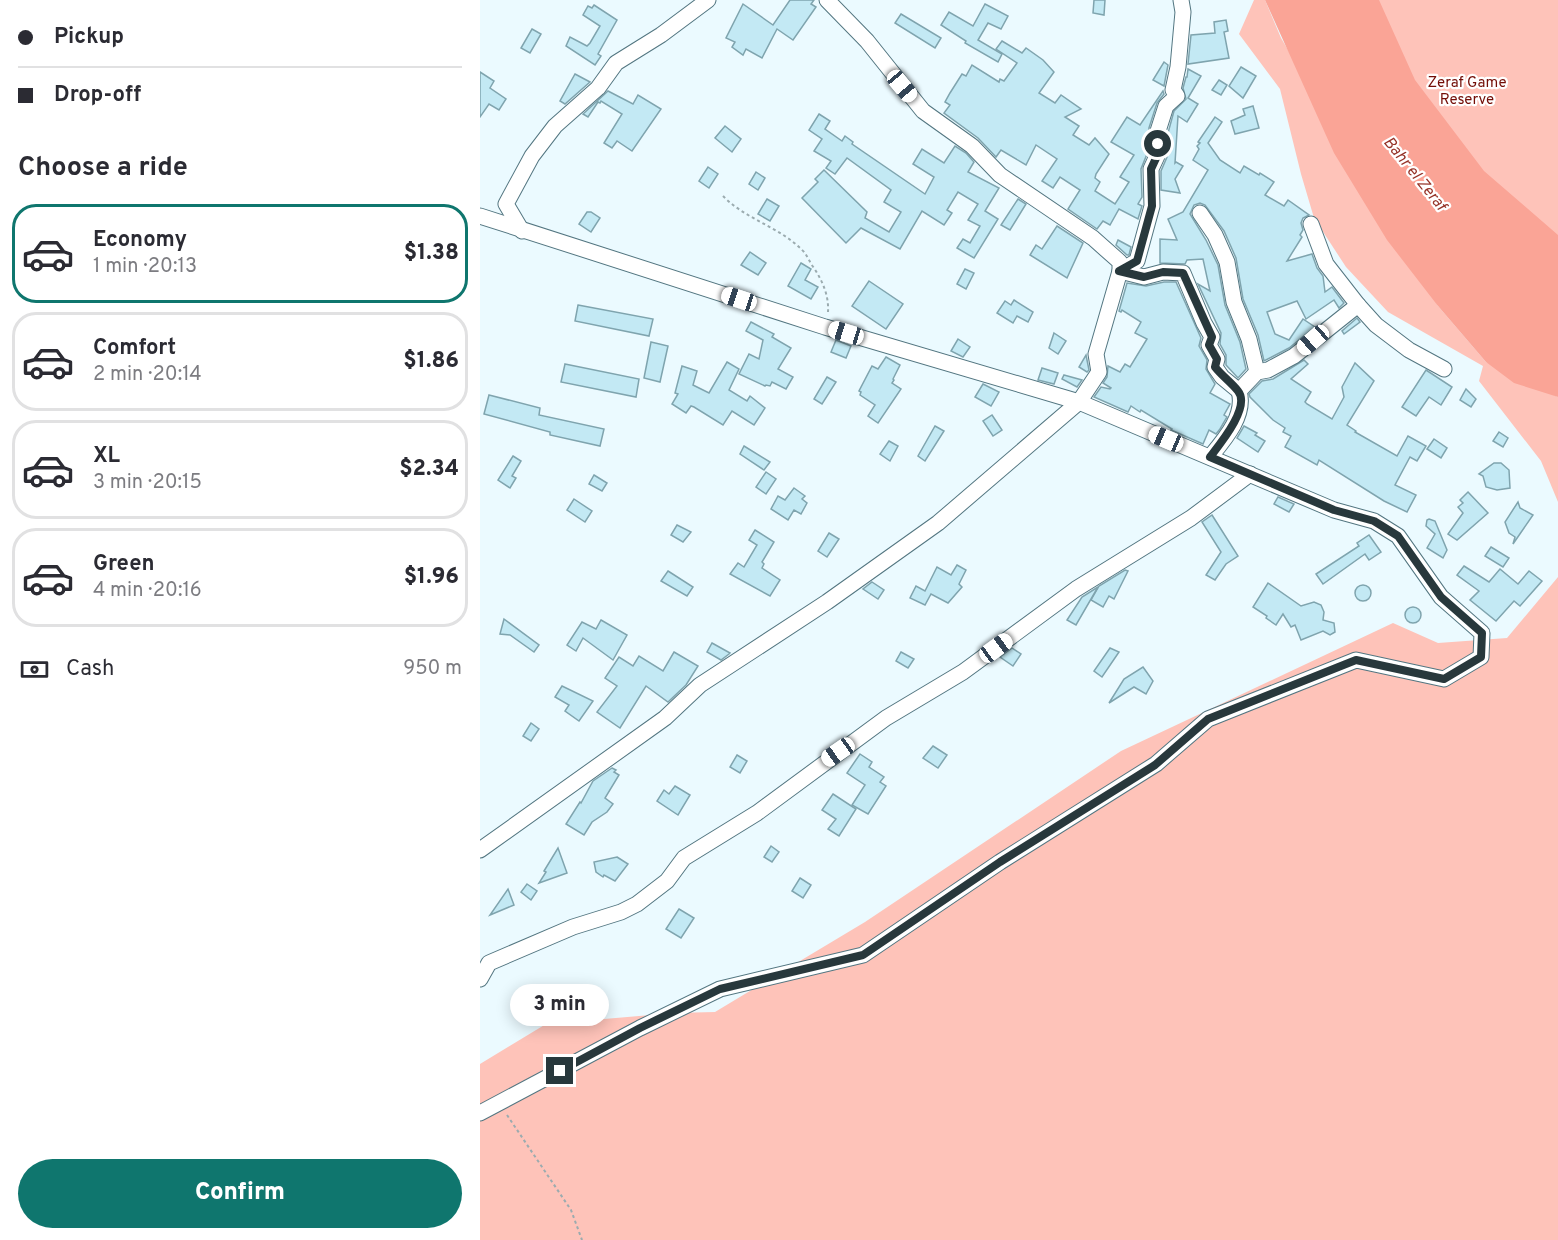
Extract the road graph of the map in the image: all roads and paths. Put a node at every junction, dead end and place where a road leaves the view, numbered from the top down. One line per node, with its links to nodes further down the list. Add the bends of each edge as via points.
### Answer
1 (708, 0): 8 (street, via 616,63 598,88 555,126 532,156 506,204)
2 (826, 0): 9 (street, via 867,41 924,111 972,146 1000,175 1093,238 1120,262)
3 (1181, 0): 9 (street, via 1183,12 1173,90 1177,96 1166,106 1158,131 1157,156 1151,169 1152,206 1137,261)
4 (723, 196): 11 (path, via 742,214 763,223 805,254 826,289 829,310)
5 (1200, 213): 13 (street, via 1227,262 1234,302)
6 (480, 216): 8 (street)
7 (1311, 224): 10 (street, via 1326,264)
8 (522, 231): 11 (street)
9 (1119, 271): 14 (street, via 1144,277 1163,272 1183,273 1212,337 1209,345 1217,359 1215,367); 15 (street, via 1096,354 1099,372)
10 (1358, 305): 12 (street, via 1376,325 1409,350); 13 (street, via 1294,356)
11 (825, 327): 15 (street)
12 (1444, 369)
13 (1257, 372): 14 (street)
14 (1239, 391): 16 (street, via 1241,400 1231,430)
15 (1079, 402): 16 (street); 18 (street, via 938,523 700,685 665,718)
16 (1210, 457): 17 (street)
17 (1250, 474): 19 (street, via 1191,519 1077,588 963,672 886,718 757,813 684,858 667,881 637,904 489,963); 20 (street, via 1334,510 1374,521 1398,536 1441,597 1482,633 1481,657 1444,679 1356,660 1208,719 1155,765 1000,862 863,955 720,989)
18 (480, 850)
19 (480, 979)
20 (500, 1104): 21 (street); 22 (path, via 571,1210)
21 (480, 1113)
22 (582, 1240)

